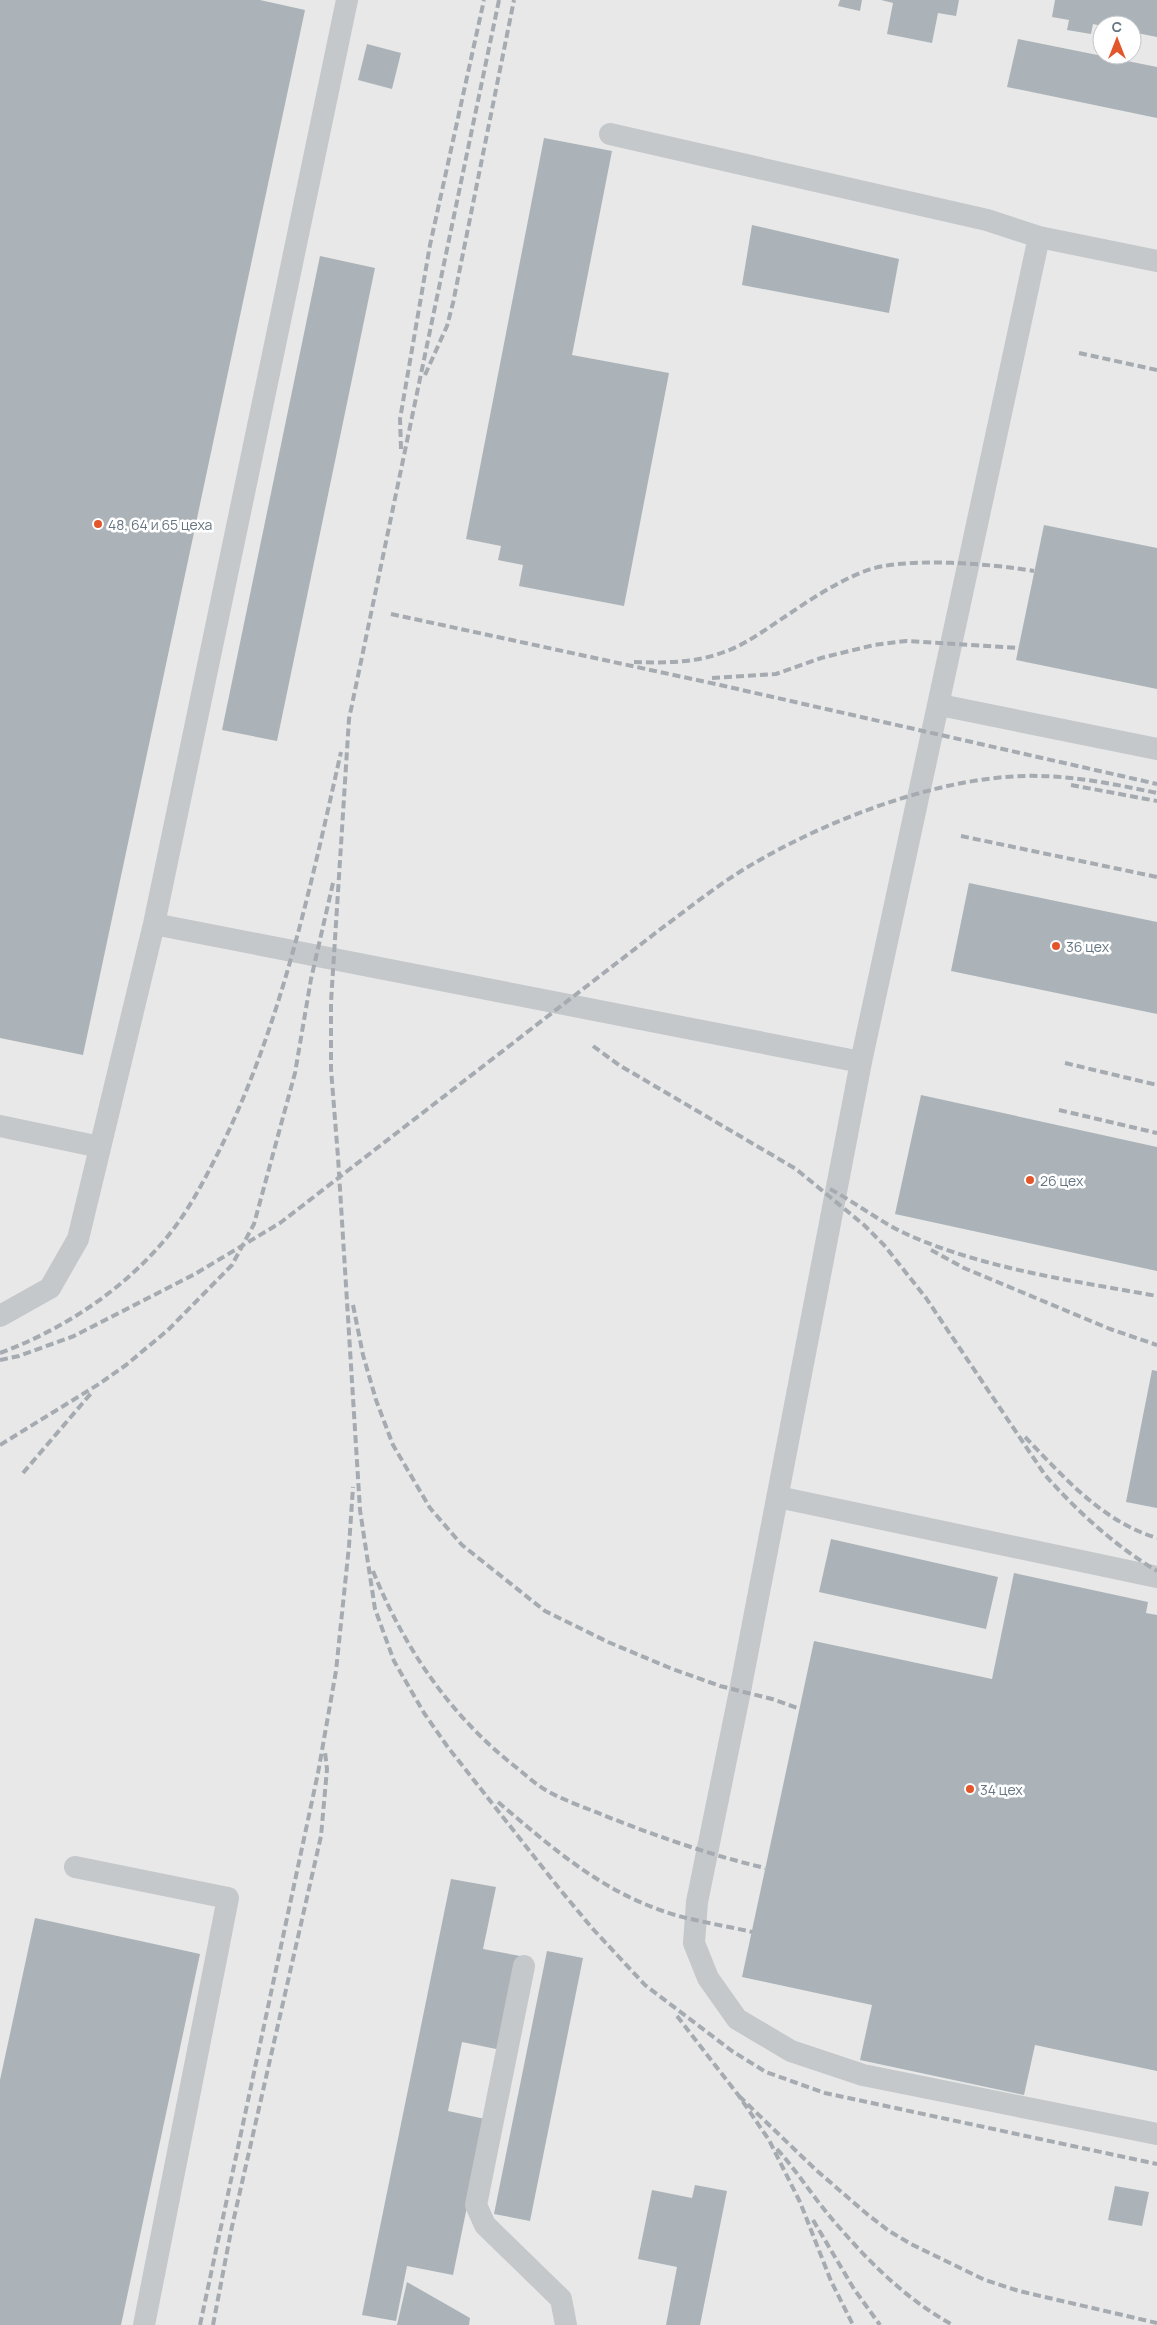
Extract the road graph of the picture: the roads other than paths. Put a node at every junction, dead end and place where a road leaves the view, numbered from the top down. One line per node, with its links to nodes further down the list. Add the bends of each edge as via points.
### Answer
1 (347, 0): 7 (lane)
2 (610, 134): 3 (lane, via 987,220)
3 (1039, 237): 4 (lane); 5 (lane)
4 (1157, 261)
5 (940, 705): 6 (lane); 8 (lane)
6 (1157, 749)
7 (154, 924): 8 (lane); 10 (lane)
8 (861, 1062): 12 (lane)
9 (0, 1126): 10 (lane)
10 (100, 1147): 11 (lane, via 78,1240 55,1280 50,1288)
11 (0, 1316)
12 (778, 1497): 13 (lane); 16 (lane, via 697,1902 694,1943 708,1978 737,2020 791,2051 863,2075)
13 (1157, 1577)
14 (76, 1867): 17 (lane, via 228,1898)
15 (524, 1966): 18 (lane, via 476,2205 485,2225 561,2299)
16 (1157, 2134)
17 (144, 2325)
18 (566, 2325)

